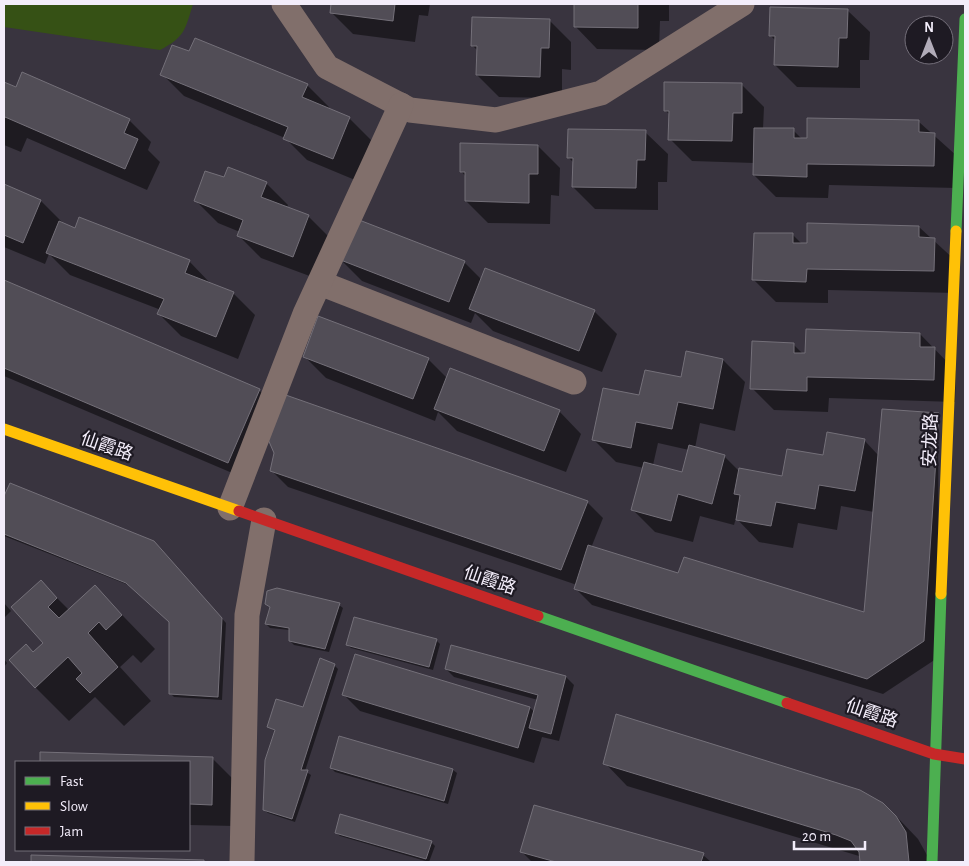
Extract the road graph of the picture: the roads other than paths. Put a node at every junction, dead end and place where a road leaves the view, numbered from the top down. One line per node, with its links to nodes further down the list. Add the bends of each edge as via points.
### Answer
1 (284, 4): 4 (street, via 327,67)
2 (742, 4): 4 (street, via 602,93 496,120 410,110)
3 (965, 19): 10 (main road, 安龙路)
4 (401, 105): 5 (street)
5 (320, 283): 6 (street); 8 (street)
6 (574, 382)
7 (4, 429): 8 (main road, 仙霞路)
8 (230, 508): 9 (main road, 仙霞路)
9 (264, 520): 10 (main road, 仙霞路); 12 (street, via 247,615)
10 (934, 754): 11 (main road, 仙霞路); 13 (main road, 安龙路)
11 (965, 759)
12 (242, 862)
13 (932, 862)

